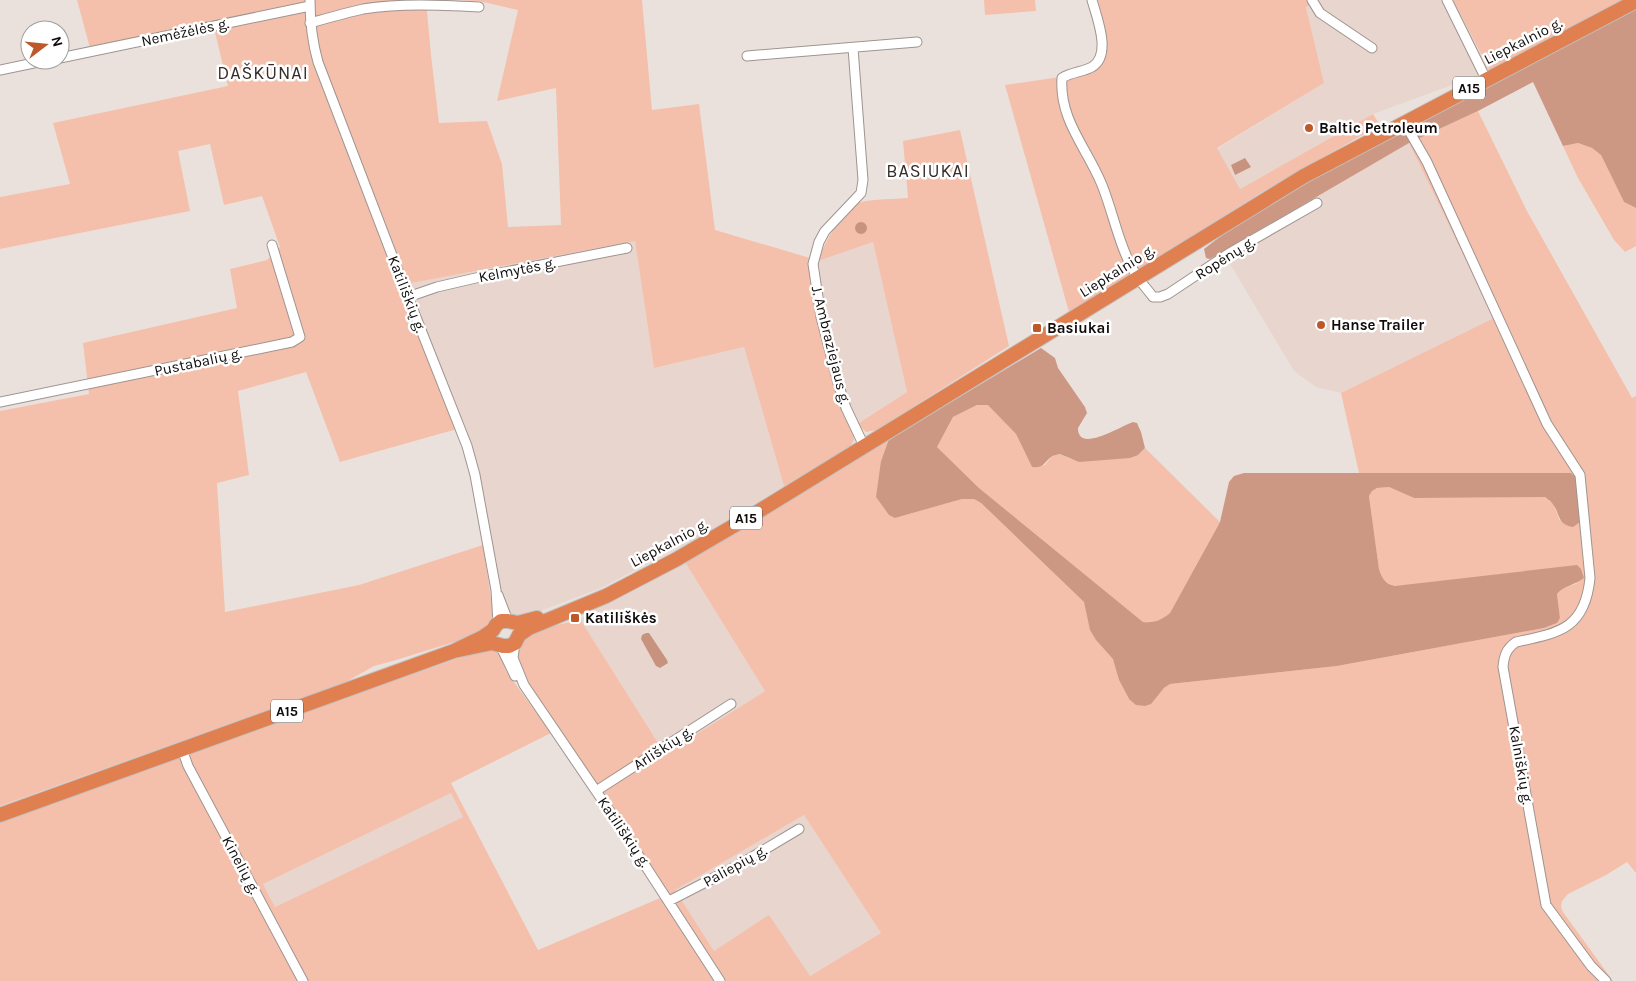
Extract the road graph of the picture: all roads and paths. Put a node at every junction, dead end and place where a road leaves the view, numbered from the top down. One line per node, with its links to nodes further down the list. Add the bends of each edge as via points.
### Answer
1 (1092, 0): 20 (street, via 1100,28 1101,57 1090,68 1062,78 1061,86 1071,126 1094,167)
2 (1312, 0): 10 (street, via 1320,13)
3 (1447, 0): 15 (street)
4 (1636, 1): 15 (highway, Liepkalnio g. / A15)
5 (310, 3): 7 (street, Katiliškių g.); 11 (street, Nemėžėlės g.)
6 (479, 7): 7 (street, via 424,4 380,7)
7 (310, 23): 21 (street, Katiliškių g., via 318,62)
8 (917, 42): 9 (street)
9 (853, 48): 12 (street); 23 (street, J. Ambraziejaus g., via 862,187 819,242 813,264 821,317 836,375 846,408)
10 (1372, 48)
11 (70, 56)
12 (747, 56)
13 (20, 66): 14 (street)
14 (0, 70)
15 (1486, 79): 16 (highway, Liepkalnio g. / A15)
16 (1404, 122): 20 (highway, Liepkalnio g. / A15, via 1304,176); 34 (street, Kalniškių g., via 1426,162 1547,424 1580,475 1590,578 1585,603 1564,629 1516,642 1506,652 1503,667 1546,904 1591,966)
17 (1317, 203): 20 (street, Ropėnų g., via 1228,254 1168,294 1153,297)
18 (272, 245): 22 (street, Pustabalių g., via 300,337 292,342)
19 (627, 248): 21 (street, Kelmytės g.)
20 (1138, 277): 23 (highway, Liepkalnio g. / A15)
21 (408, 296): 24 (street, Katiliškių g., via 468,446)
22 (0, 402)
23 (864, 446): 24 (highway, Liepkalnio g. / A15, via 715,537 606,596 529,628)
24 (505, 633): 25 (street, Katiliškių g.); 25 (street, Katiliškių g., via 513,674); 27 (highway, Liepkalnio g. / A15, via 483,637 454,651)
25 (524, 685): 28 (street, Katiliškių g.)
26 (731, 704): 28 (street, Arliškių g.)
27 (182, 749): 29 (highway, A15); 32 (street, Kinelių g., via 188,766)
28 (596, 791): 31 (street, Katiliškių g.)
29 (0, 815)
30 (800, 829): 31 (street, Paliepių g.)
31 (669, 901): 33 (street, Katiliškių g.)
32 (303, 981)
33 (720, 981)
34 (1606, 981)

